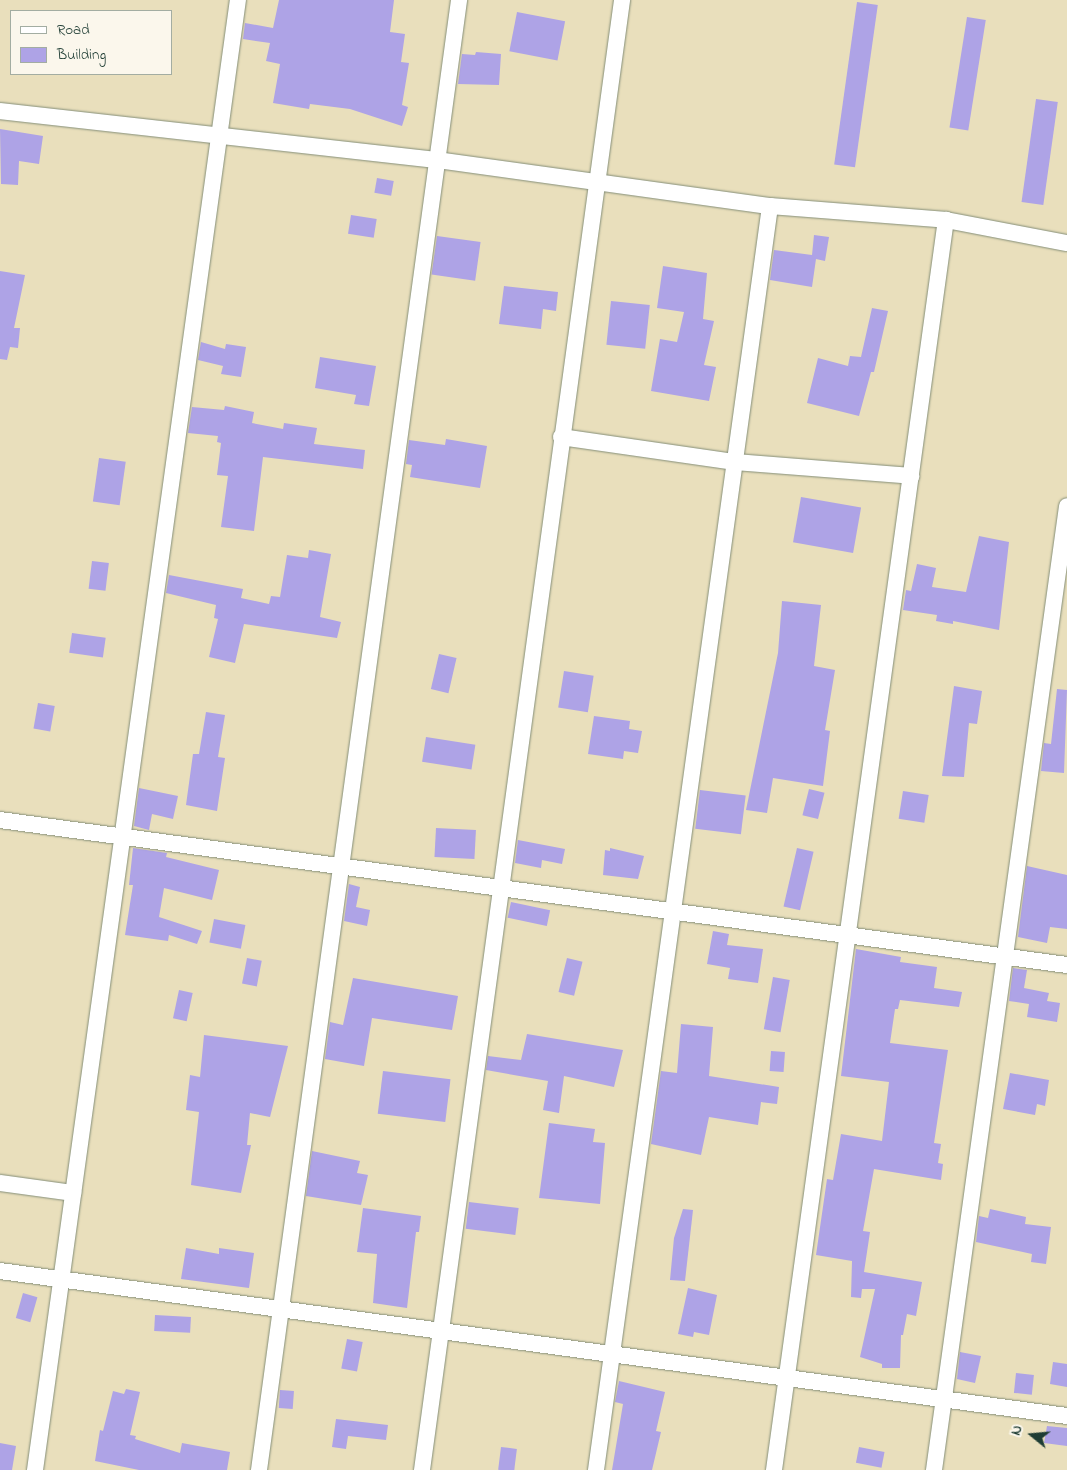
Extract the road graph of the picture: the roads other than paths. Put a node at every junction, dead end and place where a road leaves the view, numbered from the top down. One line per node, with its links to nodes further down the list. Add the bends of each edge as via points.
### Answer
1 (238, 0): 5 (street)
2 (459, 0): 6 (street)
3 (622, 0): 7 (street)
4 (0, 111): 5 (street)
5 (219, 137): 6 (street); 16 (street)
6 (437, 160): 7 (street); 17 (street)
7 (596, 182): 8 (street); 11 (street)
8 (770, 206): 9 (street); 12 (street)
9 (946, 220): 10 (street); 13 (street)
10 (1067, 243)
11 (561, 438): 12 (street); 18 (street)
12 (735, 462): 13 (street); 19 (street)
13 (911, 476): 20 (street)
14 (1067, 506): 21 (street)
15 (0, 820): 16 (street)
16 (122, 837): 17 (street); 24 (street)
17 (341, 867): 18 (street); 27 (street)
18 (501, 888): 19 (street); 28 (street)
19 (673, 912): 20 (street); 29 (street)
20 (847, 936): 21 (street); 30 (street)
21 (1005, 957): 22 (street); 31 (street)
22 (1067, 965)
23 (0, 1183): 24 (street)
24 (73, 1193): 26 (street)
25 (0, 1271): 26 (street)
26 (61, 1279): 27 (street); 33 (street)
27 (281, 1309): 28 (street); 34 (street)
28 (441, 1330): 29 (street); 35 (street)
29 (612, 1354): 30 (street); 36 (street)
30 (787, 1377): 31 (street); 37 (street)
31 (944, 1399): 32 (street); 38 (street)
32 (1067, 1416)
33 (35, 1470)
34 (259, 1470)
35 (422, 1470)
36 (596, 1470)
37 (774, 1470)
38 (934, 1470)

